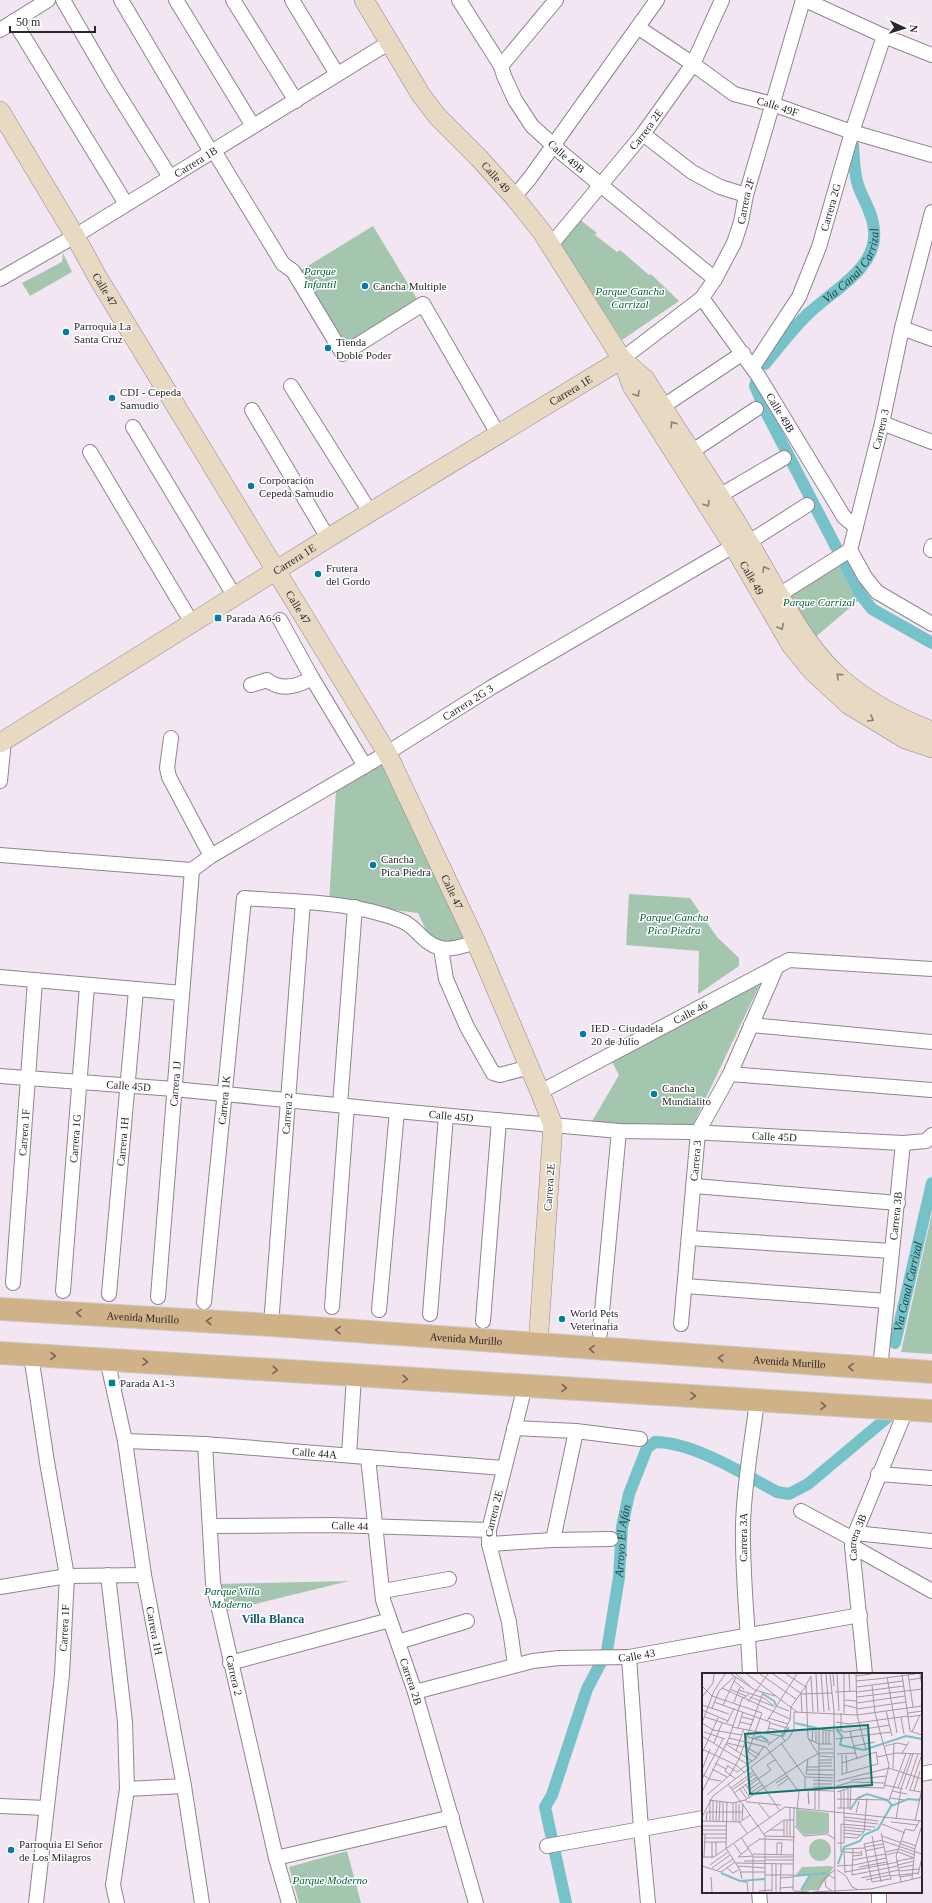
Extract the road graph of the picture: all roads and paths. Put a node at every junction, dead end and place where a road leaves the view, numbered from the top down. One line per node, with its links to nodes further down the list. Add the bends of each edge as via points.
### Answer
1 (48, 0): 13 (street)
2 (63, 0): 31 (street)
3 (121, 0): 29 (street)
4 (176, 0): 25 (street)
5 (233, 0): 22 (street)
6 (292, 0): 21 (street)
7 (364, 0): 17 (street, Calle 49)
8 (459, 0): 20 (street, Calle 49B)
9 (556, 0): 20 (street)
10 (657, 0): 14 (street)
11 (722, 0): 19 (street, Carrera 2E)
12 (804, 0): 16 (street); 23 (street, Carrera 2F)
13 (14, 21): 15 (street); 35 (street)
14 (639, 28): 19 (street, Calle 49F); 28 (street)
15 (0, 30)
16 (884, 36): 18 (street); 26 (street, Carrera 2G)
17 (390, 42): 21 (street, Carrera 1B); 34 (street, Calle 49, via 420,95)
18 (932, 55)
19 (693, 64): 23 (street, Calle 49F, via 734,94); 27 (street, Carrera 2E)
20 (501, 66): 28 (street, Calle 49B, via 508,84 532,126)
21 (337, 74): 22 (street, Carrera 1B)
22 (296, 100): 25 (street, Carrera 1B)
23 (772, 104): 26 (street, Calle 49F); 33 (street, Carrera 2F)
24 (0, 111): 37 (street, Calle 47)
25 (253, 126): 29 (street, Carrera 1B)
26 (852, 132): 30 (street, Calle 49F); 46 (street, Carrera 2G, via 820,247 799,296)
27 (643, 134): 32 (street, Carrera 2E); 33 (street, via 692,172 720,187)
28 (554, 145): 32 (street, Calle 49B); 34 (street)
29 (213, 152): 31 (street, Carrera 1B); 53 (street, via 283,264 293,271 343,354 423,304)
30 (932, 154)
31 (170, 177): 35 (street, Carrera 1B)
32 (599, 185): 38 (street, Carrera 2E); 40 (street, Calle 49B)
33 (746, 194): 40 (street, Carrera 2F, via 734,244)
34 (514, 197): 38 (street, Calle 49)
35 (126, 204): 37 (street, Carrera 1B)
36 (932, 212): 42 (street, Carrera 3)
37 (75, 236): 39 (street, Carrera 1B); 65 (street, Calle 47)
38 (550, 246): 45 (street, Calle 49)
39 (0, 279)
40 (715, 279): 41 (street, Carrera 2F)
41 (702, 298): 44 (street, Calle 49B); 45 (street, Carrera 2F)
42 (902, 328): 43 (street); 51 (street, Carrera 3)
43 (932, 339)
44 (743, 353): 46 (street, Calle 49B); 48 (street)
45 (622, 359): 48 (street, Calle 49, via 644,379); 53 (street, Carrera 1E); 63 (street, Calle 49, one-way to 63, via 632,386)
46 (753, 367): 61 (street, Calle 49B, via 844,517)
47 (291, 386): 60 (street)
48 (662, 407): 56 (street, Calle 49, one-way to 48)
49 (756, 409): 56 (street)
50 (252, 410): 62 (street)
51 (882, 423): 54 (street); 61 (street, Carrera 3)
52 (133, 427): 66 (street)
53 (498, 434): 60 (street, Carrera 1E)
54 (932, 442)
55 (90, 452): 69 (street)
56 (691, 452): 58 (street, Calle 49)
57 (784, 458): 58 (street)
58 (719, 496): 63 (street, Calle 49)
59 (807, 505): 63 (street, Carrera 2G 3)
60 (370, 512): 62 (street, Carrera 1E)
61 (856, 527): 64 (street, Carrera 3)
62 (328, 538): 65 (street, Carrera 1E)
63 (743, 542): 67 (street, Calle 49); 77 (street, Carrera 2G 3, via 492,687)
64 (850, 550): 67 (street); 70 (street, via 877,592)
65 (277, 571): 66 (street, Carrera 1E); 77 (street, Calle 47)
66 (235, 597): 69 (street, Carrera 1E)
67 (774, 598): 73 (street, Calle 49, one-way to 67, via 910,723 865,697 836,674); 76 (street, Calle 49, one-way to 76, via 791,645 812,671 835,693 849,705 905,740)
68 (280, 620): 71 (street)
69 (192, 623): 75 (street, Carrera 1E)
70 (932, 624)
71 (312, 678): 72 (street, via 298,686 274,686 267,680); 78 (street)
72 (251, 685)
73 (932, 730)
74 (171, 738): 81 (street, via 167,768 169,777)
75 (2, 742): 79 (street, Carrera 1E)
76 (932, 748)
77 (387, 753): 78 (street, Carrera 2G 3); 85 (street, Calle 47)
78 (365, 766): 81 (street, Carrera 2G 3)
79 (0, 781)
80 (0, 855): 82 (street)
81 (211, 856): 82 (street, Carrera 2G 3)
82 (192, 870): 93 (street, Carrera 1J)
83 (302, 902): 84 (street); 105 (street, Carrera 1K, via 244,898); 106 (street, Carrera 2)
84 (355, 907): 86 (street, via 408,923 425,940); 107 (street)
85 (476, 942): 86 (street, via 453,949); 96 (street, Calle 47)
86 (441, 949): 96 (street, via 446,979 467,1027 493,1072 500,1075)
87 (777, 966): 88 (street, Calle 46, via 789,960); 94 (street, Carrera 3); 104 (street, Calle 46)
88 (932, 969)
89 (0, 977): 90 (street)
90 (35, 981): 91 (street); 99 (street, Carrera 1F)
91 (87, 986): 92 (street); 100 (street, Carrera 1G)
92 (136, 990): 93 (street); 101 (street, Carrera 1H)
93 (182, 993): 102 (street, Carrera 1J)
94 (751, 1025): 95 (street); 97 (street, Carrera 3)
95 (932, 1042)
96 (530, 1067): 104 (street, Calle 47)
97 (730, 1074): 103 (street); 113 (street, Carrera 3)
98 (0, 1076): 99 (street, Calle 45D)
99 (28, 1078): 100 (street, Calle 45D); 120 (street, Carrera 1F)
100 (80, 1081): 101 (street, Calle 45D); 122 (street, Carrera 1G)
101 (128, 1085): 102 (street, Calle 45D); 123 (street, Carrera 1H)
102 (174, 1089): 105 (street, Calle 45D); 124 (street, Carrera 1J)
103 (932, 1090)
104 (540, 1092): 111 (street, Calle 47)
105 (224, 1094): 106 (street, Calle 45D); 126 (street, Carrera 1K)
106 (288, 1100): 107 (street, Calle 45D); 133 (street, Carrera 2)
107 (344, 1106): 108 (street, Calle 45D); 127 (street)
108 (397, 1111): 109 (street, Calle 45D); 129 (street)
109 (446, 1116): 110 (street, Calle 45D); 130 (street)
110 (499, 1120): 111 (street, Calle 45D); 131 (street)
111 (554, 1125): 112 (street, Calle 45D); 135 (street, Carrera 2E)
112 (619, 1131): 113 (street, Calle 45D); 134 (street)
113 (698, 1132): 115 (street, Calle 45D); 116 (street, Carrera 3)
114 (932, 1134): 115 (street, via 926,1141)
115 (904, 1143): 117 (street, Carrera 3B)
116 (694, 1186): 117 (street); 118 (street, Carrera 3)
117 (898, 1203): 119 (street, Carrera 3B)
118 (689, 1238): 119 (street); 121 (street, Carrera 3)
119 (892, 1251): 125 (street, Carrera 3B)
120 (13, 1283)
121 (685, 1286): 125 (street); 132 (street, Carrera 3)
122 (63, 1290)
123 (109, 1294)
124 (158, 1297)
125 (887, 1301): 139 (street, Carrera 3B)
126 (204, 1302)
127 (332, 1307)
128 (0, 1309): 133 (main road, Avenida Murillo, one-way to 128)
129 (379, 1310)
130 (430, 1314)
131 (483, 1321)
132 (681, 1324)
133 (271, 1325): 135 (main road, Avenida Murillo, one-way to 133)
134 (600, 1333)
135 (538, 1345): 139 (main road, Avenida Murillo, one-way to 135)
136 (0, 1353): 137 (main road)
137 (31, 1355): 138 (main road, one-way to 138); 166 (street, Carrera 1F)
138 (107, 1359): 141 (main road, one-way to 141); 149 (street, Carrera 1H)
139 (880, 1368): 140 (main road, Avenida Murillo)
140 (932, 1372)
141 (354, 1376): 142 (main road, one-way to 142); 151 (street)
142 (525, 1386): 143 (main road, one-way to 143); 146 (street, Carrera 2E)
143 (757, 1401): 144 (main road, one-way to 144); 174 (street, Carrera 3A, via 746,1483 743,1564)
144 (906, 1410): 145 (main road); 154 (street, Carrera 3B)
145 (932, 1411)
146 (514, 1428): 147 (street); 153 (street, Carrera 2E)
147 (576, 1431): 148 (street); 162 (street)
148 (640, 1439)
149 (125, 1441): 150 (street, Calle 44A); 165 (street, Carrera 1H)
150 (205, 1444): 151 (street, Calle 44A); 157 (street, Carrera 2)
151 (349, 1455): 152 (street, Calle 44A)
152 (368, 1457): 153 (street, Calle 44A); 158 (street, Carrera 2B)
153 (504, 1468): 159 (street, Carrera 2E)
154 (878, 1474): 155 (street); 161 (street, Carrera 3B)
155 (932, 1478)
156 (801, 1511): 161 (street)
157 (211, 1526): 158 (street, Calle 44); 177 (street, Carrera 2, via 213,1583)
158 (375, 1526): 159 (street, Calle 44); 169 (street, Carrera 2B)
159 (489, 1537): 162 (street, Calle 44); 178 (street, Carrera 2E, via 509,1622)
160 (611, 1539): 162 (street, Calle 44)
161 (854, 1539): 163 (street); 170 (street); 171 (street, Carrera 3B)
162 (553, 1540)
163 (932, 1541)
164 (108, 1575): 165 (street); 166 (street); 185 (street, via 125,1722)
165 (144, 1575): 184 (street, Carrera 1H)
166 (67, 1576): 168 (street); 187 (street, Carrera 1F, via 62,1675)
167 (449, 1579): 169 (street)
168 (0, 1587)
169 (382, 1591): 172 (street, Carrera 2B)
170 (932, 1591)
171 (860, 1615): 174 (street, Calle 43); 180 (street, Carrera 3B)
172 (390, 1620): 175 (street, Carrera 2B); 177 (street)
173 (467, 1621): 175 (street)
174 (748, 1636): 176 (street, Calle 43); 179 (street, Carrera 3A)
175 (398, 1642): 181 (street, Carrera 2B)
176 (629, 1657): 178 (street, Calle 43, via 559,1658); 190 (street)
177 (230, 1663): 192 (street, Carrera 2)
178 (515, 1665): 181 (street, Calle 43)
179 (750, 1673)
180 (865, 1673)
181 (415, 1692): 188 (street, Carrera 2B)
182 (932, 1772): 183 (street)
183 (922, 1774)
184 (184, 1786): 185 (street); 196 (street, Carrera 1H)
185 (127, 1789): 195 (street, via 113,1885)
186 (0, 1806): 187 (street)
187 (46, 1808): 194 (street, Carrera 1F)
188 (452, 1817): 192 (street); 198 (street, Carrera 2B)
189 (702, 1818): 190 (street)
190 (641, 1830): 191 (street); 199 (street)
191 (547, 1846)
192 (276, 1858): 197 (street, Carrera 2)
193 (759, 1893): 200 (street)
194 (36, 1903)
195 (117, 1903)
196 (202, 1903)
197 (289, 1903)
198 (476, 1903)
199 (648, 1903)
200 (760, 1903)

